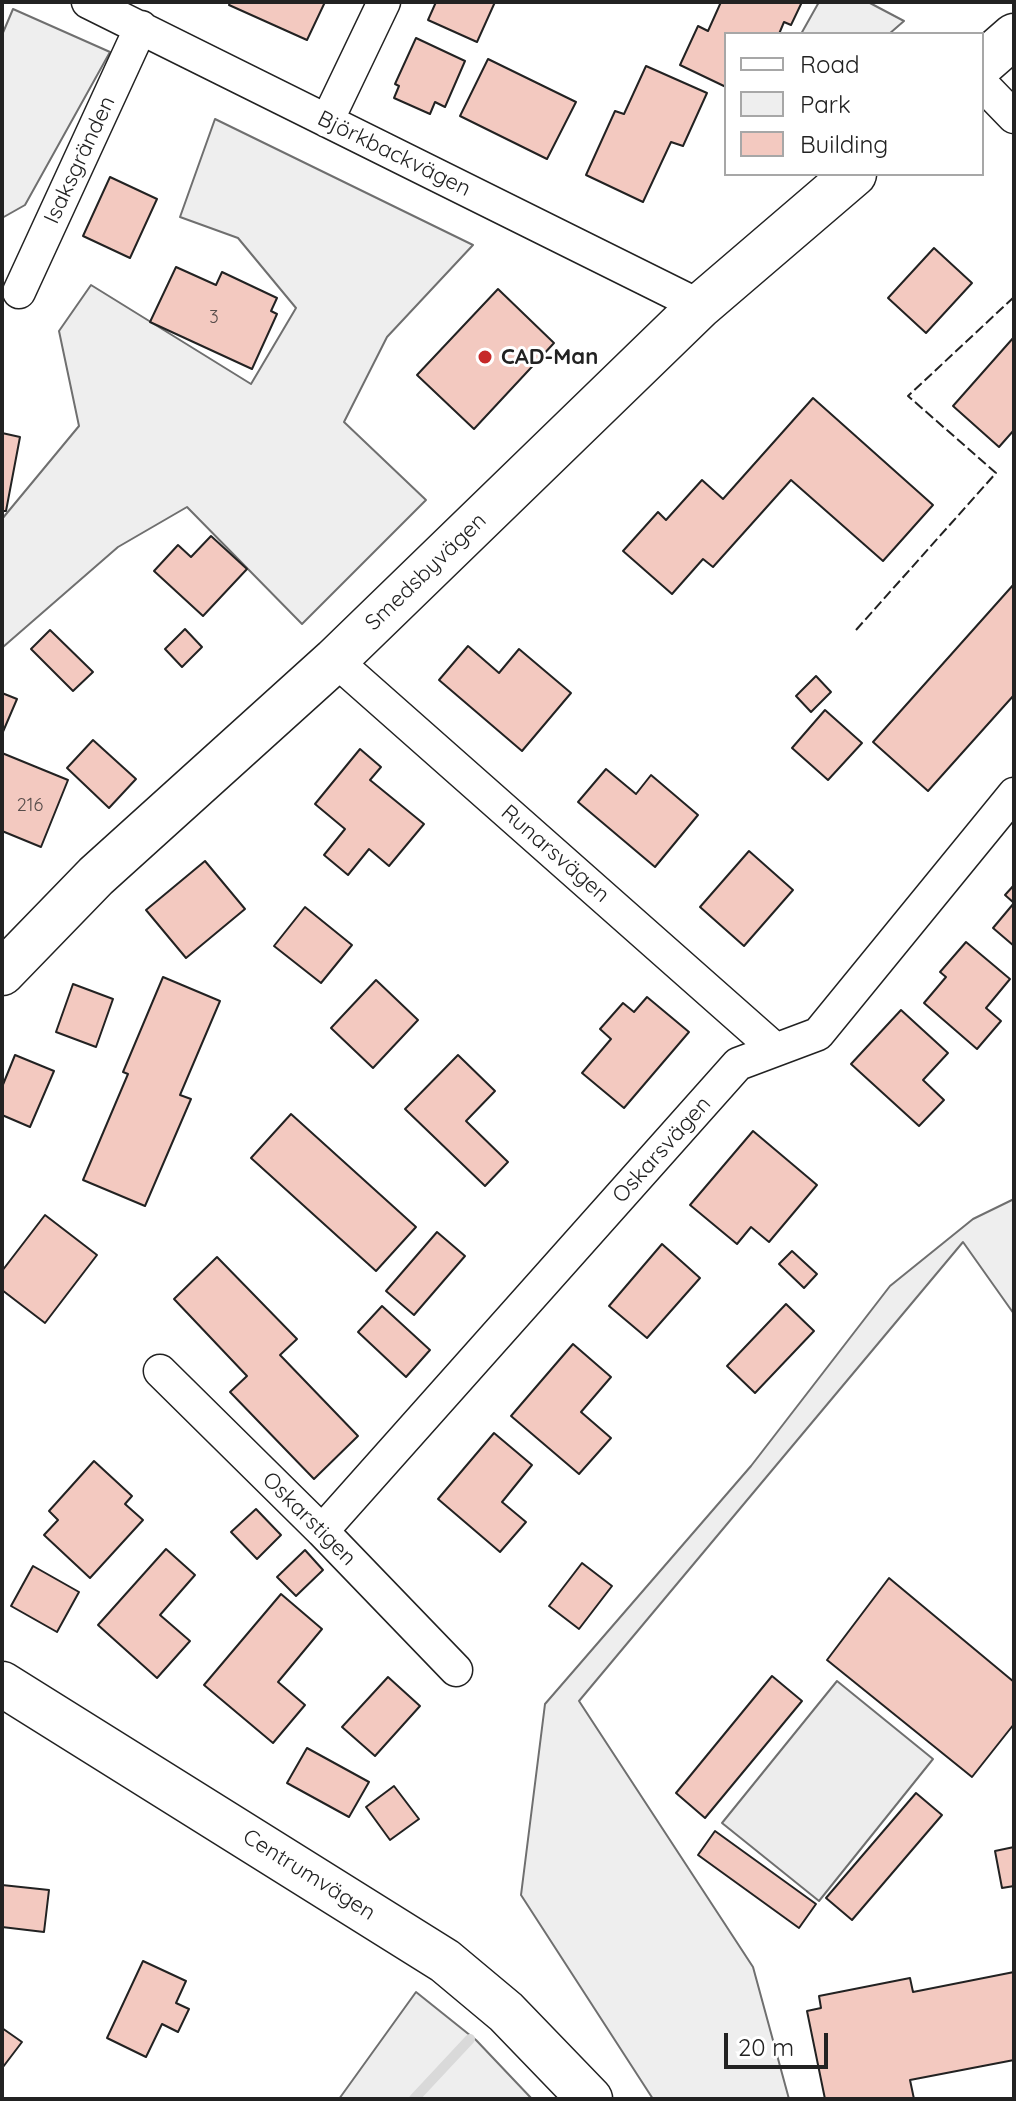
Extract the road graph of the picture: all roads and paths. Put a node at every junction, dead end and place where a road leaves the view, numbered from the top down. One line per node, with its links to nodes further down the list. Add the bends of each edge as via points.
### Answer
1 (88, 2): 3 (street, Björkbackvägen)
2 (384, 2): 8 (street)
3 (141, 27): 8 (street, Björkbackvägen); 10 (street, Isaksgränden)
4 (1014, 36): 5 (main road)
5 (984, 62)
6 (984, 86): 7 (street)
7 (1014, 117)
8 (327, 121): 11 (street, Björkbackvägen)
9 (852, 176): 11 (main road, Smedsbyvägen)
10 (19, 292)
11 (700, 306): 12 (main road, Smedsbyvägen)
12 (335, 660): 14 (main road, Smedsbyvägen, via 96,876); 15 (street, Runarsvägen)
13 (1014, 794): 15 (street, Oskarsvägen, via 818,1034)
14 (2, 973)
15 (775, 1049): 17 (street, Oskarsvägen, via 738,1064)
16 (160, 1371): 17 (street, Oskarstigen)
17 (322, 1531): 18 (street, Oskarstigen)
18 (456, 1670)
19 (2, 1684): 20 (main road, Centrumvägen, via 445,1961 506,2012)
20 (590, 2099)

